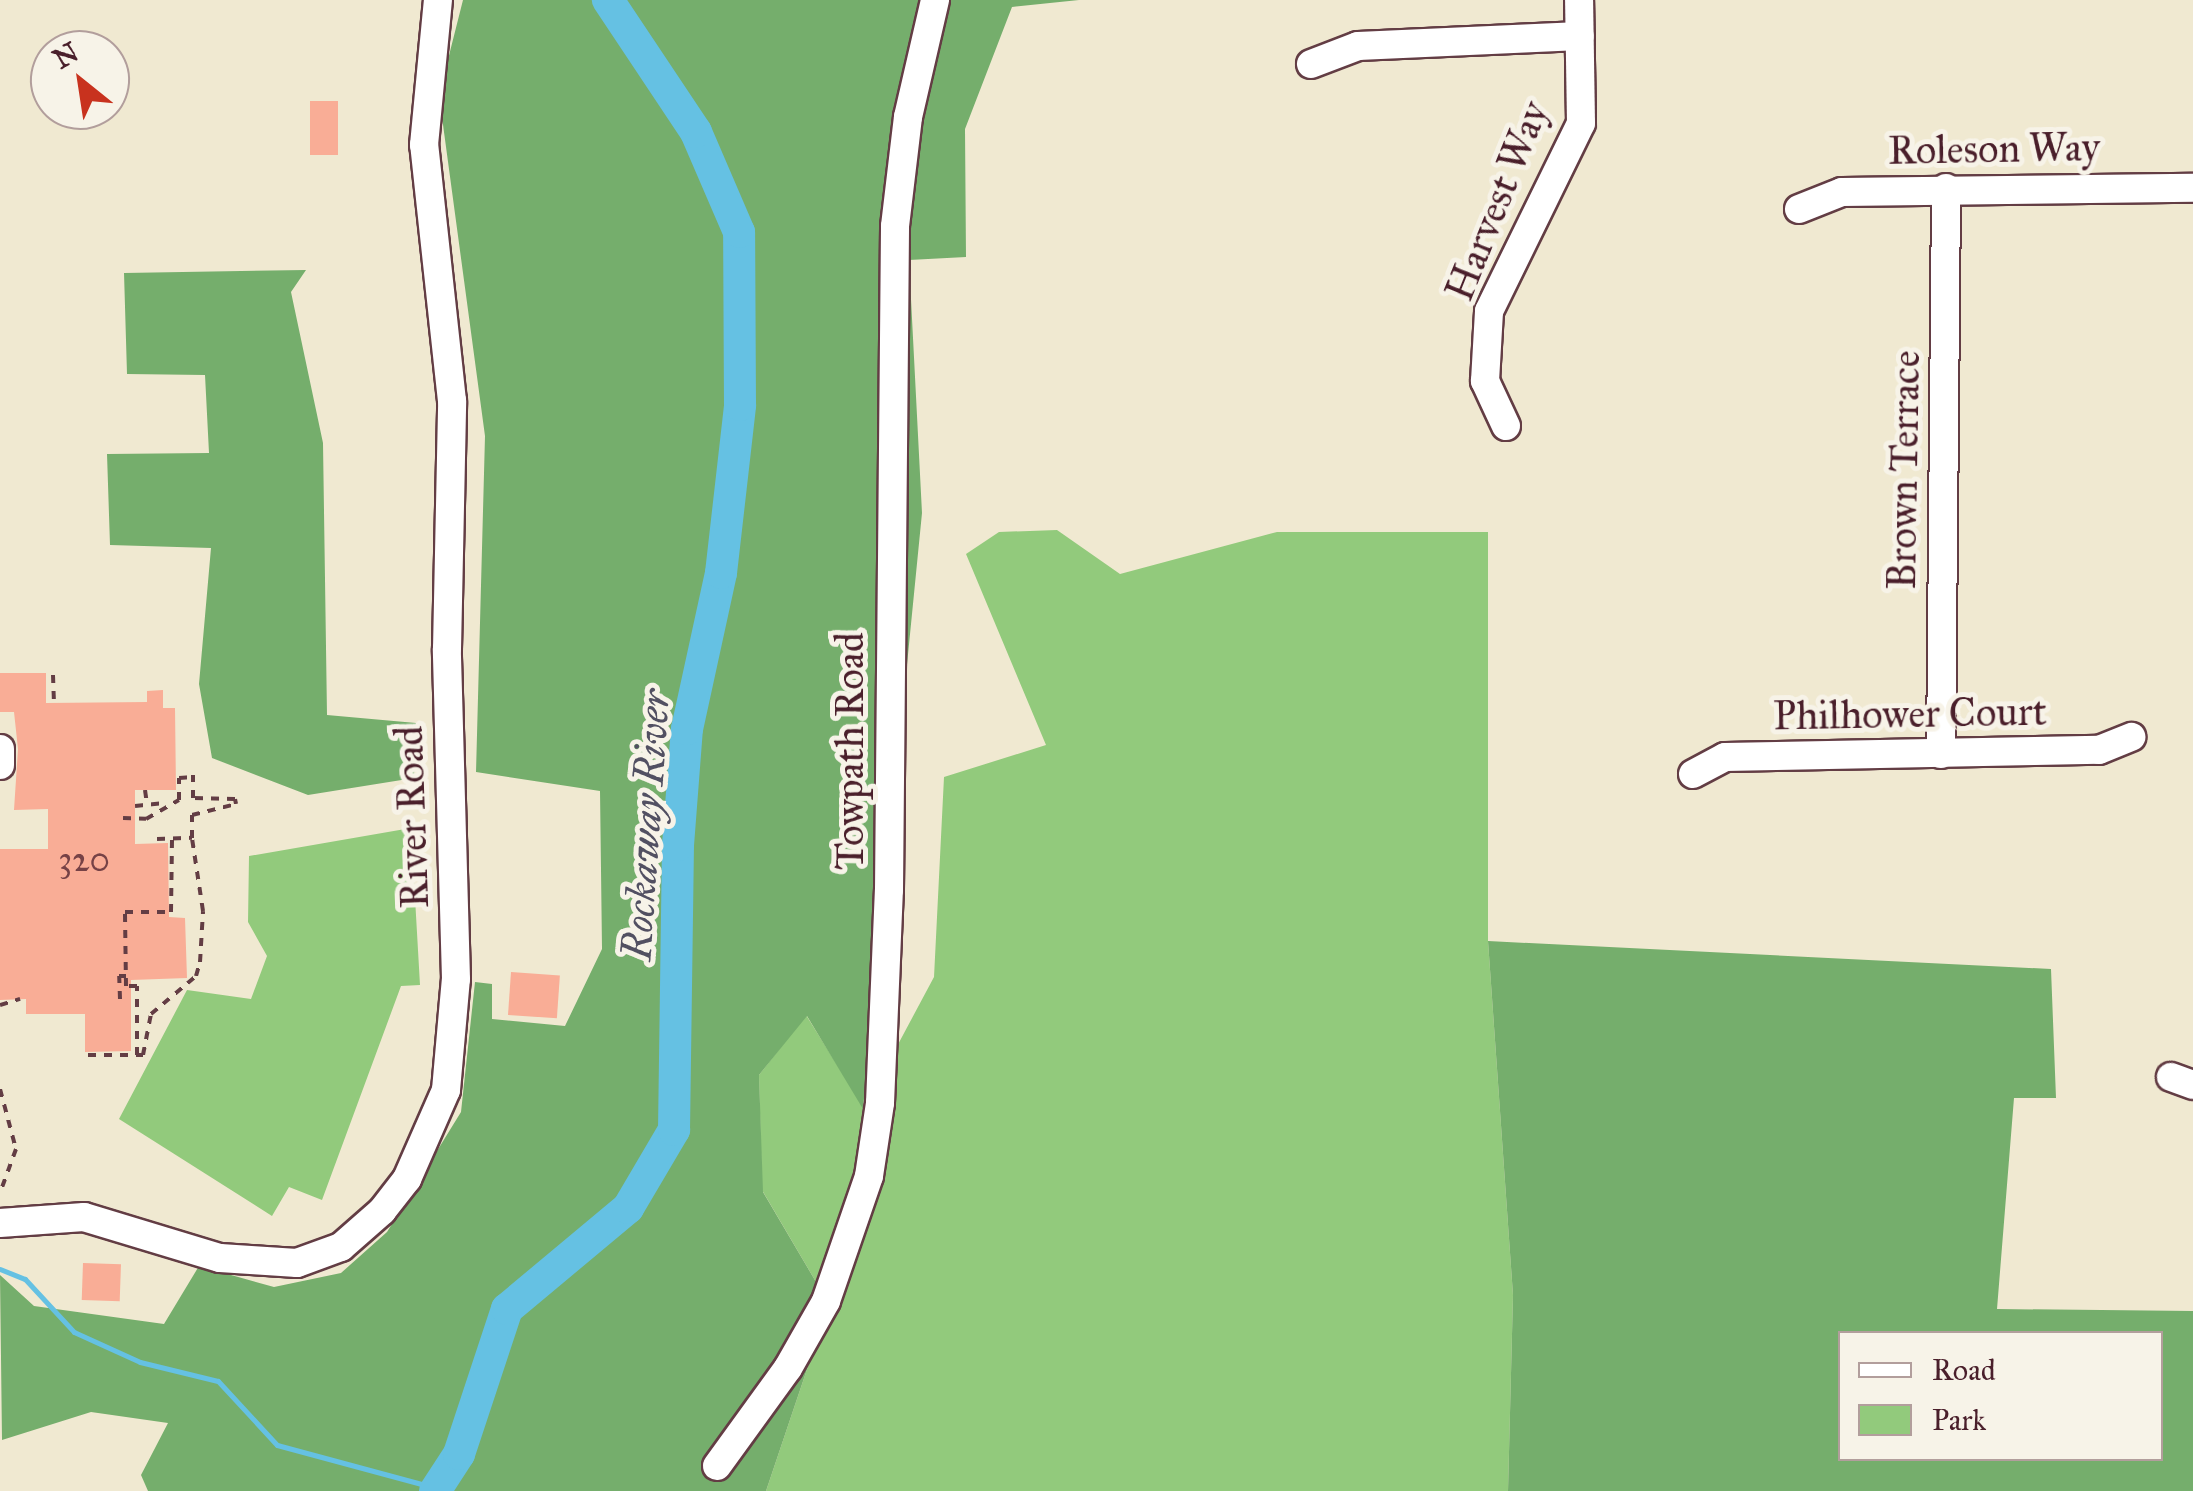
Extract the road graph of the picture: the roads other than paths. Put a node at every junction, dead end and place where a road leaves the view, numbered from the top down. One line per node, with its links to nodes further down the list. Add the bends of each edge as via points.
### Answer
1 (438, 0): 15 (street, River Road, via 424,145 452,401 447,649 456,980 446,1090 407,1178 382,1211 341,1247 298,1263 220,1258 84,1216)
2 (935, 0): 16 (street, Towpath Road, via 908,116 895,226 889,890 880,1103 869,1176 826,1301 788,1368)
3 (1579, 0): 4 (street, Harvest Way)
4 (1580, 36): 5 (street, via 1358,46); 9 (street, Harvest Way, via 1581,123 1489,312 1485,380)
5 (1311, 64)
6 (1946, 188): 7 (street, Roleson Way); 8 (street, Roleson Way, via 1842,192); 12 (street, Brown Terrace)
7 (2193, 188)
8 (1799, 208)
9 (1506, 426)
10 (2131, 737): 12 (street, Philhower Court, via 2099,750)
11 (0, 749): 13 (street)
12 (1942, 754): 14 (street, Philhower Court, via 1724,758)
13 (0, 765)
14 (1693, 774)
15 (0, 1222)
16 (717, 1466)

